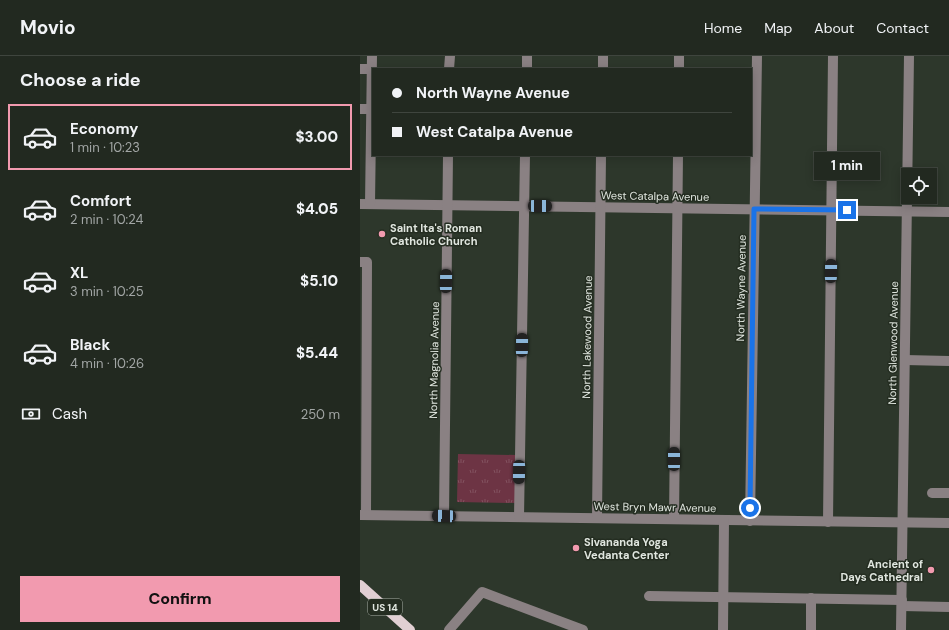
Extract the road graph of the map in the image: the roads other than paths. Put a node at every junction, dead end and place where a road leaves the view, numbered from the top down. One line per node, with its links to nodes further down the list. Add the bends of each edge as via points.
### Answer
1 (372, 56): 14 (street)
2 (450, 56): 9 (street)
3 (527, 56): 10 (street)
4 (603, 56): 11 (street)
5 (679, 56): 12 (street)
6 (757, 56): 26 (street, North Wayne Avenue)
7 (833, 56): 27 (street)
8 (909, 56): 28 (street, North Glenwood Avenue)
9 (449, 68)
10 (527, 68)
11 (603, 68)
12 (679, 68)
13 (360, 69): 14 (street)
14 (372, 69): 16 (street)
15 (360, 109): 16 (street)
16 (371, 109): 21 (street)
17 (448, 156): 22 (street, North Magnolia Avenue)
18 (525, 156): 23 (street)
19 (602, 156): 24 (street, North Lakewood Avenue)
20 (678, 156): 25 (street)
21 (365, 204): 22 (street, West Catalpa Avenue)
22 (447, 205): 23 (street, West Catalpa Avenue); 36 (street, North Magnolia Avenue)
23 (524, 206): 24 (street, West Catalpa Avenue); 37 (street)
24 (601, 207): 25 (street, West Catalpa Avenue); 38 (street, North Lakewood Avenue)
25 (677, 208): 26 (street, West Catalpa Avenue); 39 (street)
26 (754, 209): 27 (street, West Catalpa Avenue); 41 (street, North Wayne Avenue)
27 (832, 210): 28 (street, West Catalpa Avenue); 42 (street)
28 (907, 211): 29 (street, West Catalpa Avenue); 31 (street, North Glenwood Avenue)
29 (949, 212)
30 (360, 262): 35 (street, via 367,262)
31 (905, 360): 32 (street); 43 (street, North Glenwood Avenue)
32 (949, 361)
33 (932, 493): 34 (street)
34 (949, 493)
35 (363, 515): 36 (street, West Bryn Mawr Avenue)
36 (444, 516): 37 (street, West Bryn Mawr Avenue)
37 (518, 517): 38 (street, West Bryn Mawr Avenue)
38 (597, 518): 39 (street, West Bryn Mawr Avenue)
39 (674, 519): 40 (street, West Bryn Mawr Avenue)
40 (724, 520): 41 (street, West Bryn Mawr Avenue); 47 (street)
41 (750, 521): 42 (street, West Bryn Mawr Avenue)
42 (828, 522): 43 (street, West Bryn Mawr Avenue)
43 (903, 523): 44 (street, West Bryn Mawr Avenue); 49 (street, North Glenwood Avenue)
44 (949, 523)
45 (360, 585): 51 (main road, US 14)
46 (649, 596): 47 (street)
47 (723, 597): 48 (street); 54 (street)
48 (811, 598): 49 (street); 55 (street)
49 (902, 603): 50 (street); 56 (street, North Glenwood Avenue)
50 (949, 607)
51 (410, 630)
52 (449, 630): 53 (street, via 482,592)
53 (583, 630)
54 (722, 630)
55 (811, 630)
56 (901, 630)

